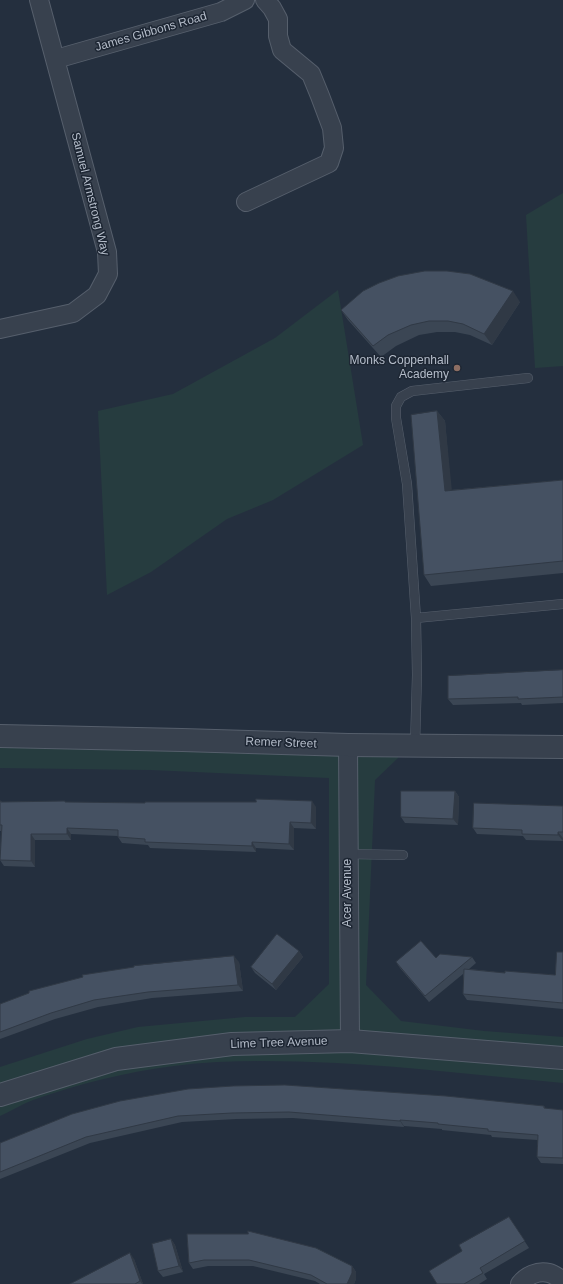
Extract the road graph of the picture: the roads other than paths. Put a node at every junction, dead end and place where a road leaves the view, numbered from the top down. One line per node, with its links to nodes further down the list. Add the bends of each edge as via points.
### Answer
1 (39, 0): 4 (street, Samuel Armstrong Way)
2 (245, 0): 4 (street, James Gibbons Road, via 221,12)
3 (264, 0): 5 (street, via 278,19 278,36 282,50 311,74 332,128 334,148 330,163)
4 (56, 59): 6 (street, Samuel Armstrong Way, via 107,252 108,274 97,295 73,313)
5 (246, 202)
6 (0, 329)
7 (528, 378): 9 (lane, via 412,390 400,397 396,406 396,418 407,484)
8 (563, 604): 9 (lane)
9 (416, 618): 12 (lane)
10 (0, 736): 11 (street, Remer Street)
11 (348, 746): 12 (street, Remer Street); 14 (street, Acer Avenue)
12 (415, 746): 13 (street, Remer Street)
13 (563, 746)
14 (348, 854): 15 (lane); 16 (street, Acer Avenue)
15 (403, 855)
16 (350, 1041): 17 (street, Lime Tree Avenue); 18 (street, Lime Tree Avenue, via 232,1044 116,1059)
17 (563, 1058)
18 (0, 1095)
19 (563, 1281): 20 (street, via 549,1273 541,1272 531,1275)
20 (520, 1284)

